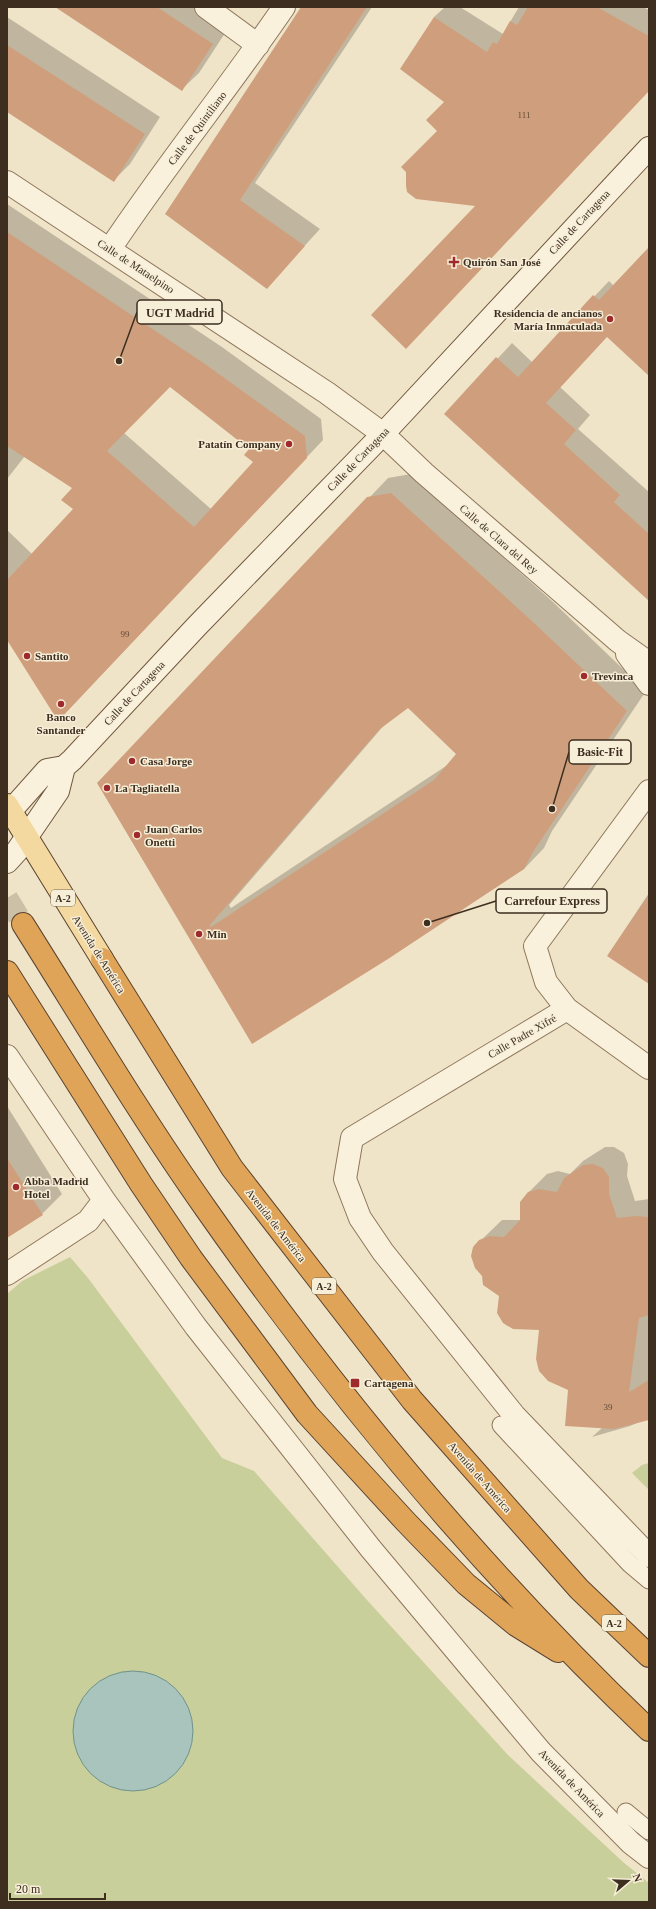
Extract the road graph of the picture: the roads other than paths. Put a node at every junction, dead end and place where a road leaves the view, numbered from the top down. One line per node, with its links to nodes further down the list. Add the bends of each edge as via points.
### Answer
1 (206, 7): 3 (street)
2 (284, 7): 3 (street, Calle de Quintiliano)
3 (258, 45): 6 (street, Calle de Quintiliano)
4 (649, 148): 7 (street, Calle de Cartagena)
5 (7, 182): 6 (street, Calle de Mataelpino)
6 (110, 249): 7 (street, Calle de Mataelpino, via 327,393)
7 (383, 434): 8 (street, Calle de Clara del Rey, via 424,473); 11 (street, Calle de Cartagena)
8 (618, 641): 9 (street, Calle de Clara del Rey); 10 (street, Calle de Clara del Rey)
9 (649, 663)
10 (649, 684)
11 (64, 767): 13 (street, Calle de Cartagena, via 47,770); 14 (street, via 58,791)
12 (649, 791): 19 (street, Calle Padre Xifré, via 535,946 546,982)
13 (8, 811): 14 (main road, Avenida de América)
14 (25, 837): 15 (street); 17 (main road, Avenida de América / A-2)
15 (7, 862)
16 (23, 924): 28 (highway, via 159,1139 276,1306 381,1440 475,1550)
17 (102, 959): 27 (highway, Avenida de América / A-2, via 232,1168 412,1400 579,1589)
18 (7, 972): 28 (highway, via 141,1184 191,1258 307,1414 466,1584 516,1624)
19 (567, 1010): 21 (street); 25 (street, Calle Padre Xifré, via 352,1138 345,1179 360,1218 383,1252 514,1415)
20 (7, 1056): 22 (street, Avenida de América)
21 (649, 1068)
22 (104, 1200): 23 (street, via 88,1221); 32 (street, Avenida de América, via 196,1327 371,1549 541,1752)
23 (7, 1274)
24 (501, 1425): 26 (lane, via 630,1564)
25 (649, 1556)
26 (649, 1580)
27 (649, 1656)
28 (584, 1668): 29 (highway)
29 (649, 1730)
30 (626, 1812): 31 (lane)
31 (649, 1831)
32 (649, 1857)

